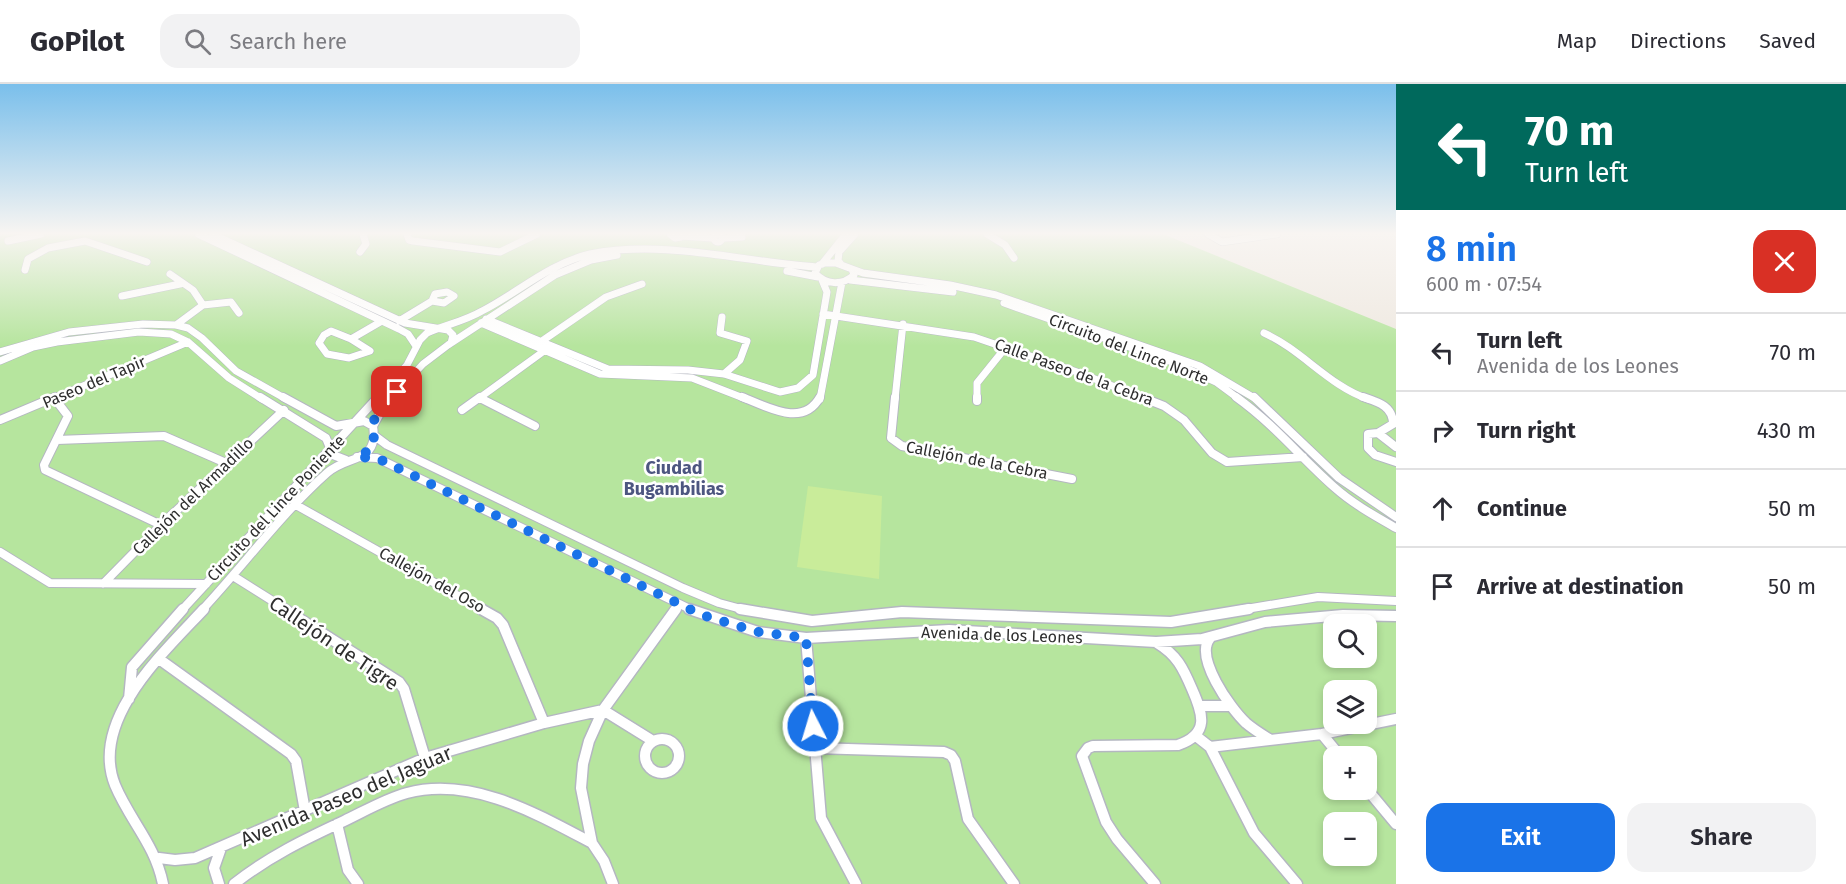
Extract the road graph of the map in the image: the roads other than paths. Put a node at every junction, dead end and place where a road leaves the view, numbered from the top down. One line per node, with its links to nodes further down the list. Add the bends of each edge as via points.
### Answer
1 (284, 271): 10 (street)
2 (285, 271): 10 (street)
3 (547, 271): 21 (street, Circuito del Lince Poniente)
4 (562, 271): 24 (street, Circuito del Lince Poniente)
5 (791, 271): 11 (street, Circuito del Lince Poniente)
6 (815, 271): 11 (street)
7 (854, 271): 12 (street)
8 (860, 271): 68 (street, Circuito del Lince Norte, via 1002,297 1200,366 1269,409 1339,478)
9 (170, 274): 13 (street)
10 (290, 274): 23 (street); 25 (street)
11 (820, 278): 12 (street, Circuito del Lince Norte); 19 (street, via 827,292)
12 (846, 281): 20 (street); 62 (street, Circuito del Lince Norte, via 981,297 1172,362 1234,393 1266,418)
13 (180, 284): 15 (street); 17 (street, via 197,292)
14 (642, 284): 36 (street, via 606,297)
15 (122, 296)
16 (432, 301): 23 (street)
17 (203, 305): 18 (street, via 231,302); 27 (street)
18 (239, 313)
19 (824, 314): 20 (street, Calle Paseo de la Cebra); 45 (street)
20 (834, 315): 26 (street, Calle Paseo de la Cebra); 44 (street)
21 (474, 316): 24 (street); 30 (street, Circuito del Lince Poniente)
22 (722, 317): 46 (street, via 720,333 747,340 738,362)
23 (399, 321): 28 (street)
24 (484, 321): 36 (street); 38 (street, Circuito del Lince Poniente); 41 (street)
25 (385, 322): 32 (street); 35 (street)
26 (903, 324): 40 (street, Calle Paseo de la Cebra); 66 (street, Callejón de la Cebra, via 891,438 895,442)
27 (176, 325): 29 (street, Avenida de los Leones); 31 (street, Avenida de los Leones, via 152,323)
28 (417, 327): 30 (street); 32 (street)
29 (188, 328): 33 (street); 53 (street, Avenida de los Leones, via 236,371 336,426)
30 (442, 328): 38 (street, via 453,335); 39 (street, Circuito del Lince Poniente, via 429,332)
31 (76, 332): 34 (street, via 80,335); 42 (street, Avenida de los Leones)
32 (408, 334): 39 (street)
33 (176, 336): 34 (street, via 152,332); 37 (street)
34 (72, 340): 43 (street, via 33,347)
35 (354, 340): 35 (street, via 331,331 321,337 320,346 336,358 356,357 370,351)
36 (542, 341): 46 (street, via 608,369)
37 (188, 342): 48 (street, Paseo del Tapir); 50 (street, via 217,369)
38 (448, 345): 56 (street, Circuito del Lince Poniente, via 423,364 384,406)
39 (416, 346): 53 (street, Circuito del Lince Poniente, via 407,365)
40 (1006, 347): 49 (street, via 977,383); 62 (street, Calle Paseo de la Cebra, via 1164,406 1184,420 1212,453 1227,462)
41 (544, 351): 44 (street, via 605,375 692,378 791,415 815,407 822,394); 47 (street)
42 (0, 352)
43 (0, 360)
44 (826, 369): 45 (street)
45 (814, 371): 46 (street, via 798,388 780,392)
46 (724, 374)
47 (480, 398): 51 (street); 54 (street)
48 (55, 399): 52 (street, Paseo del Tapir); 58 (street, via 68,416)
49 (977, 401)
50 (284, 410): 60 (street, via 326,438); 65 (street, Callejón del Armadillo)
51 (462, 410)
52 (0, 420)
53 (355, 422): 56 (street, Avenida de los Leones, via 367,421); 60 (street, Circuito del Lince Poniente)
54 (535, 426)
55 (1388, 426): 55 (street, via 1394,418 1383,405 1351,392 1297,350 1264,333 1345,393 1377,407); 57 (street)
56 (374, 431): 61 (street, Circuito del Lince Poniente, via 371,448); 77 (street, Avenida de los Leones, via 397,450 719,603 812,621 903,612)
57 (1378, 433): 59 (street); 64 (street, via 1368,434 1368,448 1375,455)
58 (57, 440): 65 (street, via 164,436); 69 (street, via 45,470)
59 (1396, 447)
60 (331, 448): 63 (street, via 335,457); 74 (street, Circuito del Lince Poniente)
61 (357, 457): 63 (street); 76 (street, Avenida de los Leones, via 377,458)
62 (1303, 457): 70 (street, Circuito del Lince Norte, via 1348,498)
63 (346, 460): 67 (street, Circuito del Lince Poniente, via 330,470)
64 (1396, 462)
65 (226, 463): 69 (street, Callejón del Armadillo)
66 (1072, 479)
67 (296, 505): 72 (street, Circuito del Lince Poniente); 89 (street, Callejón del Oso, via 497,618)
68 (1396, 517)
69 (161, 525): 73 (street, Callejón del Armadillo)
70 (1396, 528)
71 (0, 552): 73 (street, via 50,583)
72 (233, 576): 83 (street, Circuito del Lince Poniente); 97 (street, Callejón de Tigre, via 399,682)
73 (103, 584): 74 (street)
74 (206, 584): 84 (street, Circuito del Lince Poniente, via 136,659)
75 (1396, 601): 77 (street, Avenida de los Leones, via 1318,597 1171,622)
76 (679, 604): 80 (street, Avenida de los Leones, via 758,632); 87 (street)
77 (938, 613): 79 (street)
78 (1396, 616): 81 (street, Avenida de los Leones, via 1343,615 1265,622)
79 (941, 631): 80 (street, Avenida de los Leones); 82 (street, Avenida de los Leones)
80 (806, 638): 96 (street)
81 (1210, 638): 82 (street, Avenida de los Leones); 86 (street, via 1205,644 1206,656)
82 (1156, 642): 85 (street, via 1177,658)
83 (159, 659): 84 (street, Circuito del Lince Poniente); 99 (street, via 291,754 296,761)
84 (129, 699): 104 (street, via 111,736 109,770)
85 (1200, 706): 86 (street); 91 (street, via 1202,722)
86 (1228, 706): 92 (street)
87 (603, 710): 89 (street, Avenida Paseo del Jaguar); 93 (street); 102 (street, via 589,741 581,788)
88 (1396, 719): 90 (street)
89 (544, 723): 97 (street, Avenida Paseo del Jaguar)
90 (1322, 734): 92 (street); 94 (street)
91 (1196, 736): 95 (street); 112 (street, via 1178,746 1093,746 1082,756 1106,822)
92 (1269, 739): 95 (street)
93 (653, 741)
94 (1332, 746)
95 (1210, 747): 113 (street, via 1254,833)
96 (815, 748): 110 (street, via 821,818); 111 (street, via 951,755 968,819)
97 (425, 758): 99 (street, Avenida Paseo del Jaguar)
98 (1376, 800): 101 (street)
99 (305, 811): 103 (street, Avenida Paseo del Jaguar)
100 (336, 824): 102 (street, Avenida Paseo del Jaguar, via 410,792 446,789 488,795 526,808); 107 (street, Avenida Paseo del Jaguar, via 275,854); 108 (street, via 348,870)
101 (1396, 824)
102 (592, 843): 109 (street)
103 (221, 848): 104 (street, Avenida Paseo del Jaguar, via 195,858); 106 (street, via 214,868)
104 (159, 858): 105 (street)
105 (163, 884)
106 (219, 884)
107 (234, 884)
108 (358, 884)
109 (613, 884)
110 (856, 884)
111 (1014, 884)
112 (1155, 884)
113 (1297, 884)

